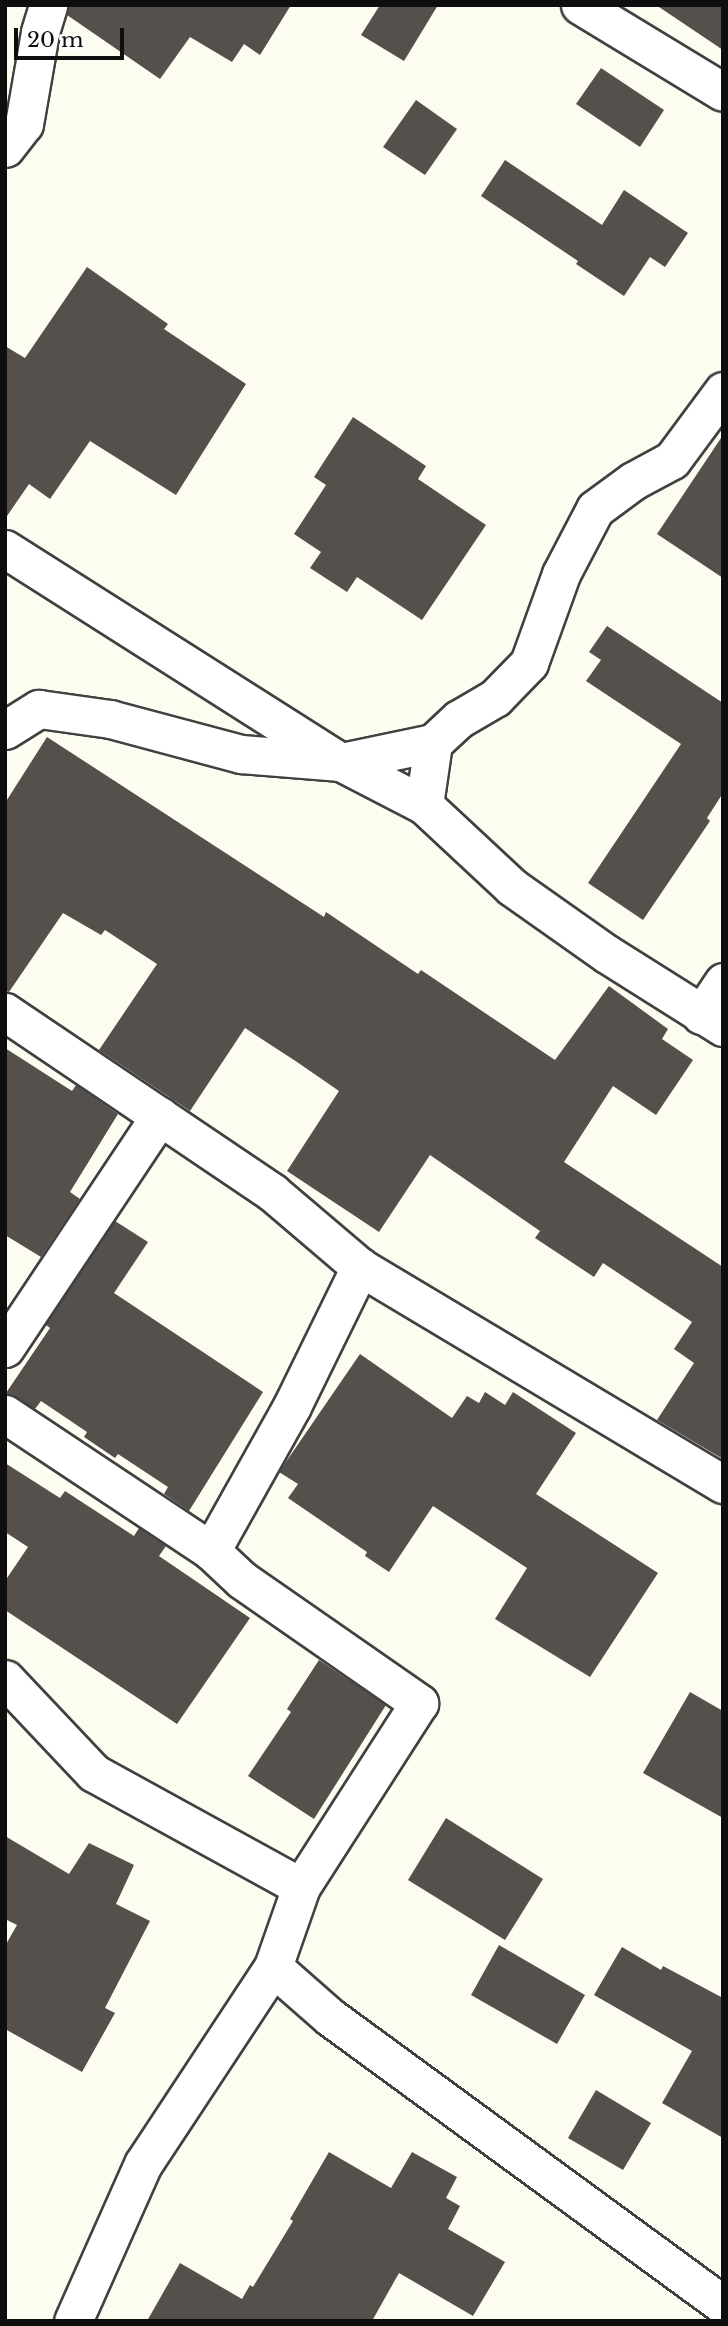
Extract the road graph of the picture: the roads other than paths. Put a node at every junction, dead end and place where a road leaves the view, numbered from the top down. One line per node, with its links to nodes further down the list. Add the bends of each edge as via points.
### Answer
1 (48, 5): 4 (street, via 24,124)
2 (580, 5): 3 (street)
3 (723, 92)
4 (5, 148)
5 (723, 391): 8 (street, via 672,460 595,509 561,574 529,663 495,698 459,719)
6 (5, 549): 9 (street)
7 (5, 730): 9 (street, via 39,709 110,719 241,754)
8 (433, 743): 9 (street); 10 (street)
9 (341, 762): 10 (street)
10 (424, 805): 13 (street, via 512,887)
11 (723, 982): 13 (street)
12 (5, 1012): 14 (street)
13 (712, 1021)
14 (160, 1116): 15 (street, via 272,1193); 16 (street)
15 (360, 1267): 18 (street); 19 (street, via 292,1406)
16 (5, 1348)
17 (5, 1414): 19 (street)
18 (723, 1484)
19 (211, 1551): 21 (street, via 242,1580 419,1703)
20 (5, 1679): 21 (street, via 94,1773)
21 (301, 1887): 22 (street)
22 (273, 1967): 23 (street, via 330,2017); 24 (street, via 143,2164)
23 (723, 2305)
24 (73, 2321)

